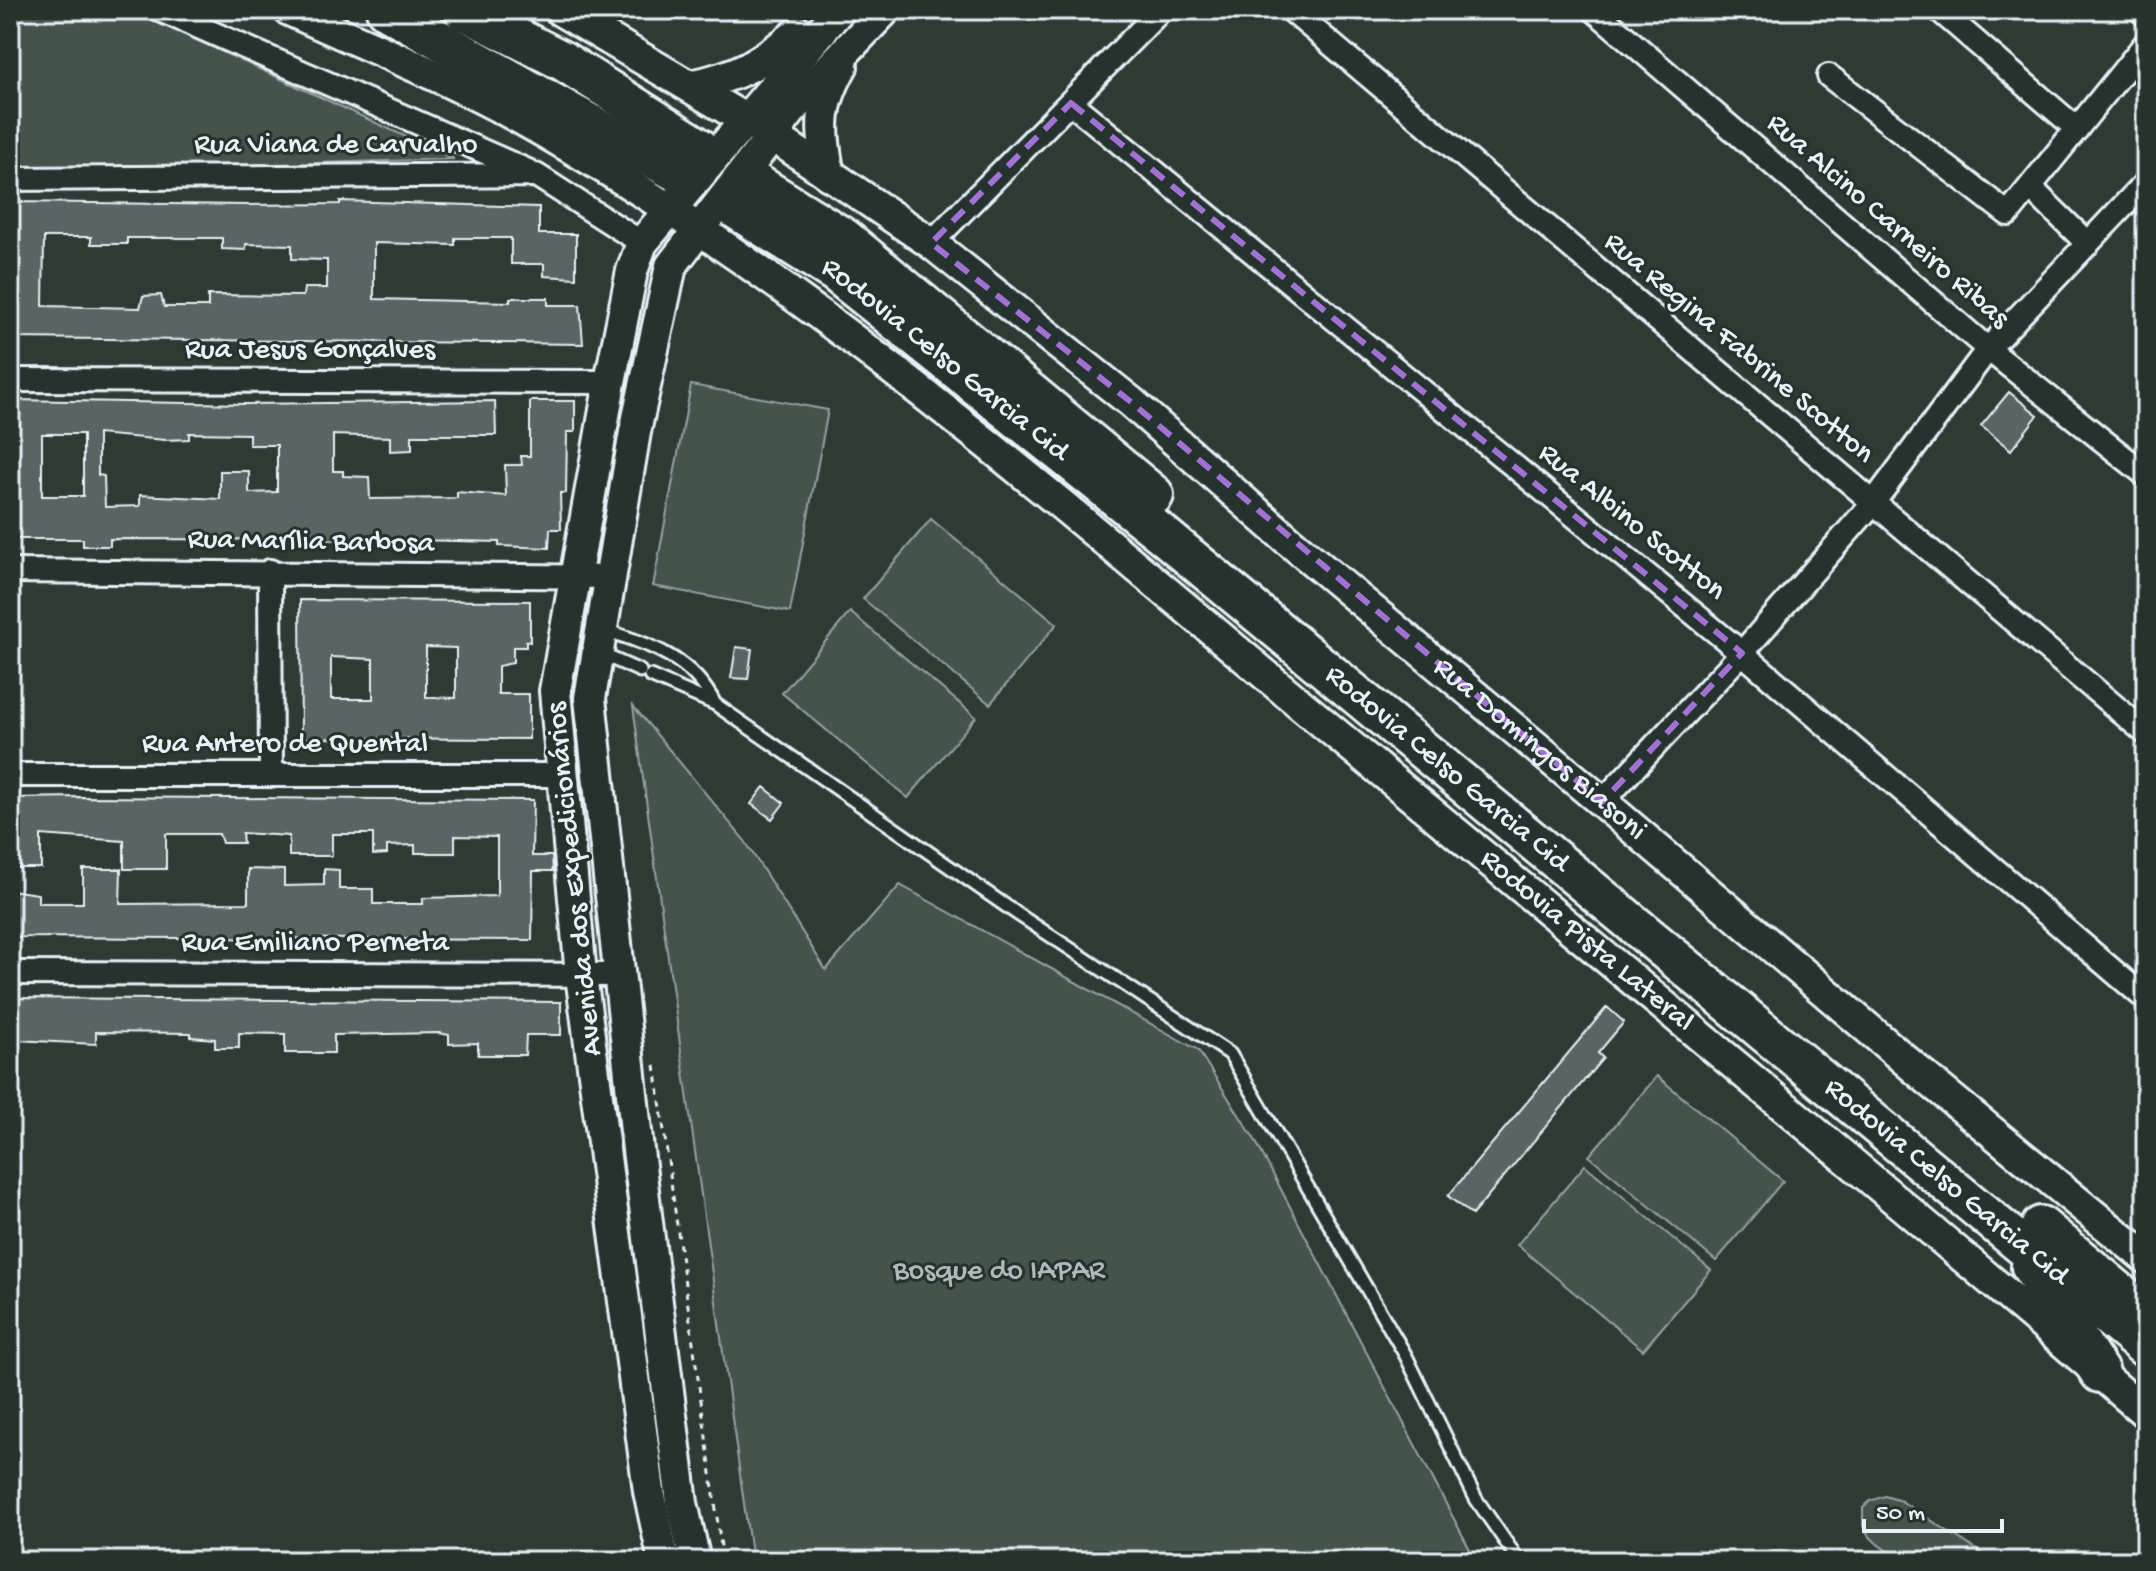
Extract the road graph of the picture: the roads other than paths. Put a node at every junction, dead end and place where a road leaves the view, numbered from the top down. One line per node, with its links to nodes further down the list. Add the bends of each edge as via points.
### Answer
1 (160, 10): 22 (street)
2 (289, 10): 27 (main road, Rodovia Celso Garcia Cid, via 525,121)
3 (386, 10): 4 (highway, via 691,162 563,61)
4 (463, 10)
5 (560, 10): 17 (main road)
6 (885, 10): 14 (main road)
7 (1161, 10): 18 (street)
8 (1291, 10): 39 (street, Rua Regina Fabrine Scotton)
9 (1594, 10): 34 (street, Rua Alcino Carneiro Ribas)
10 (1939, 10): 20 (street)
11 (2140, 10): 13 (street)
12 (837, 12): 14 (main road); 17 (main road, via 816,17 759,65 731,78); 19 (main road, Avenida dos Expedicionários)
13 (2146, 15)
14 (858, 36): 21 (main road, Avenida dos Expedicionários); 23 (main road, via 827,92 822,114)
15 (2146, 43): 20 (street)
16 (1829, 76): 26 (street, via 2008,214)
17 (690, 86): 19 (main road)
18 (1071, 103): 30 (street); 45 (street, Rua Albino Scotton)
19 (745, 118): 21 (main road); 27 (main road, Avenida dos Expedicionários)
20 (2077, 129): 26 (street)
21 (773, 136): 23 (main road); 28 (main road, Avenida dos Expedicionários)
22 (536, 175): 24 (street, Rua Viana de Carvalho); 29 (street)
23 (829, 175): 30 (main road)
24 (10, 179)
25 (2146, 182): 31 (street)
26 (2030, 187): 31 (street)
27 (668, 211): 28 (main road, Rodovia Celso Garcia Cid); 29 (main road, Avenida dos Expedicionários)
28 (698, 231): 32 (main road, Rodovia Celso Garcia Cid); 33 (main road, Avenida dos Expedicionários)
29 (642, 243): 36 (main road, Avenida dos Expedicionários)
30 (931, 243): 51 (main road, Rua Domingos Biasoni, via 1131,402)
31 (2088, 244): 34 (street)
32 (730, 249): 33 (main road); 37 (main road, Rodovia Celso Garcia Cid)
33 (671, 266): 43 (main road, Avenida dos Expedicionários, via 635,432)
34 (1988, 349): 38 (street, Rua Alcino Carneiro Ribas); 39 (street)
35 (10, 380): 36 (street, Rua Jesus Gonçalves)
36 (610, 382): 42 (main road, Avenida dos Expedicionários)
37 (1022, 473): 60 (main road, Rodovia Pista Lateral)
38 (2146, 475)
39 (1873, 503): 45 (street); 47 (street, Rua Regina Fabrine Scotton)
40 (10, 571): 41 (street, Rua Marília Barbosa)
41 (270, 571): 42 (street, Rua Marília Barbosa); 49 (street)
42 (573, 576): 43 (street, Rua Marília Barbosa); 50 (main road, Avenida dos Expedicionários, via 555,691)
43 (612, 577): 44 (main road, Avenida dos Expedicionários)
44 (600, 641): 46 (lane, via 645,673); 46 (lane, via 687,666 703,680); 54 (main road, Avenida dos Expedicionários, via 590,698)
45 (1742, 653): 51 (street); 55 (street, Rua Albino Scotton)
46 (715, 704): 64 (lane, via 1230,1054 1406,1356 1476,1499)
47 (2146, 733)
48 (10, 775): 49 (street, Rua Antero de Quental)
49 (271, 775): 50 (street, Rua Antero de Quental)
50 (560, 775): 53 (main road, Avenida dos Expedicionários)
51 (1602, 802): 57 (main road, Rua Domingos Biasoni)
52 (10, 973): 53 (street, Rua Emiliano Perneta)
53 (581, 975): 54 (street, Rua Emiliano Perneta); 62 (main road, Avenida dos Expedicionários, via 649,1491)
54 (619, 975): 63 (main road, Avenida dos Expedicionários, via 680,1488)
55 (2146, 999)
56 (2010, 1235): 58 (highway, Rodovia Celso Garcia Cid, via 746,196 844,238); 59 (highway, Rodovia Celso Garcia Cid); 60 (highway)
57 (2146, 1258)
58 (2146, 1314)
59 (2146, 1348)
60 (2100, 1373): 61 (main road, Rodovia Pista Lateral)
61 (2146, 1413)
62 (664, 1561)
63 (695, 1561)
64 (1519, 1561)

